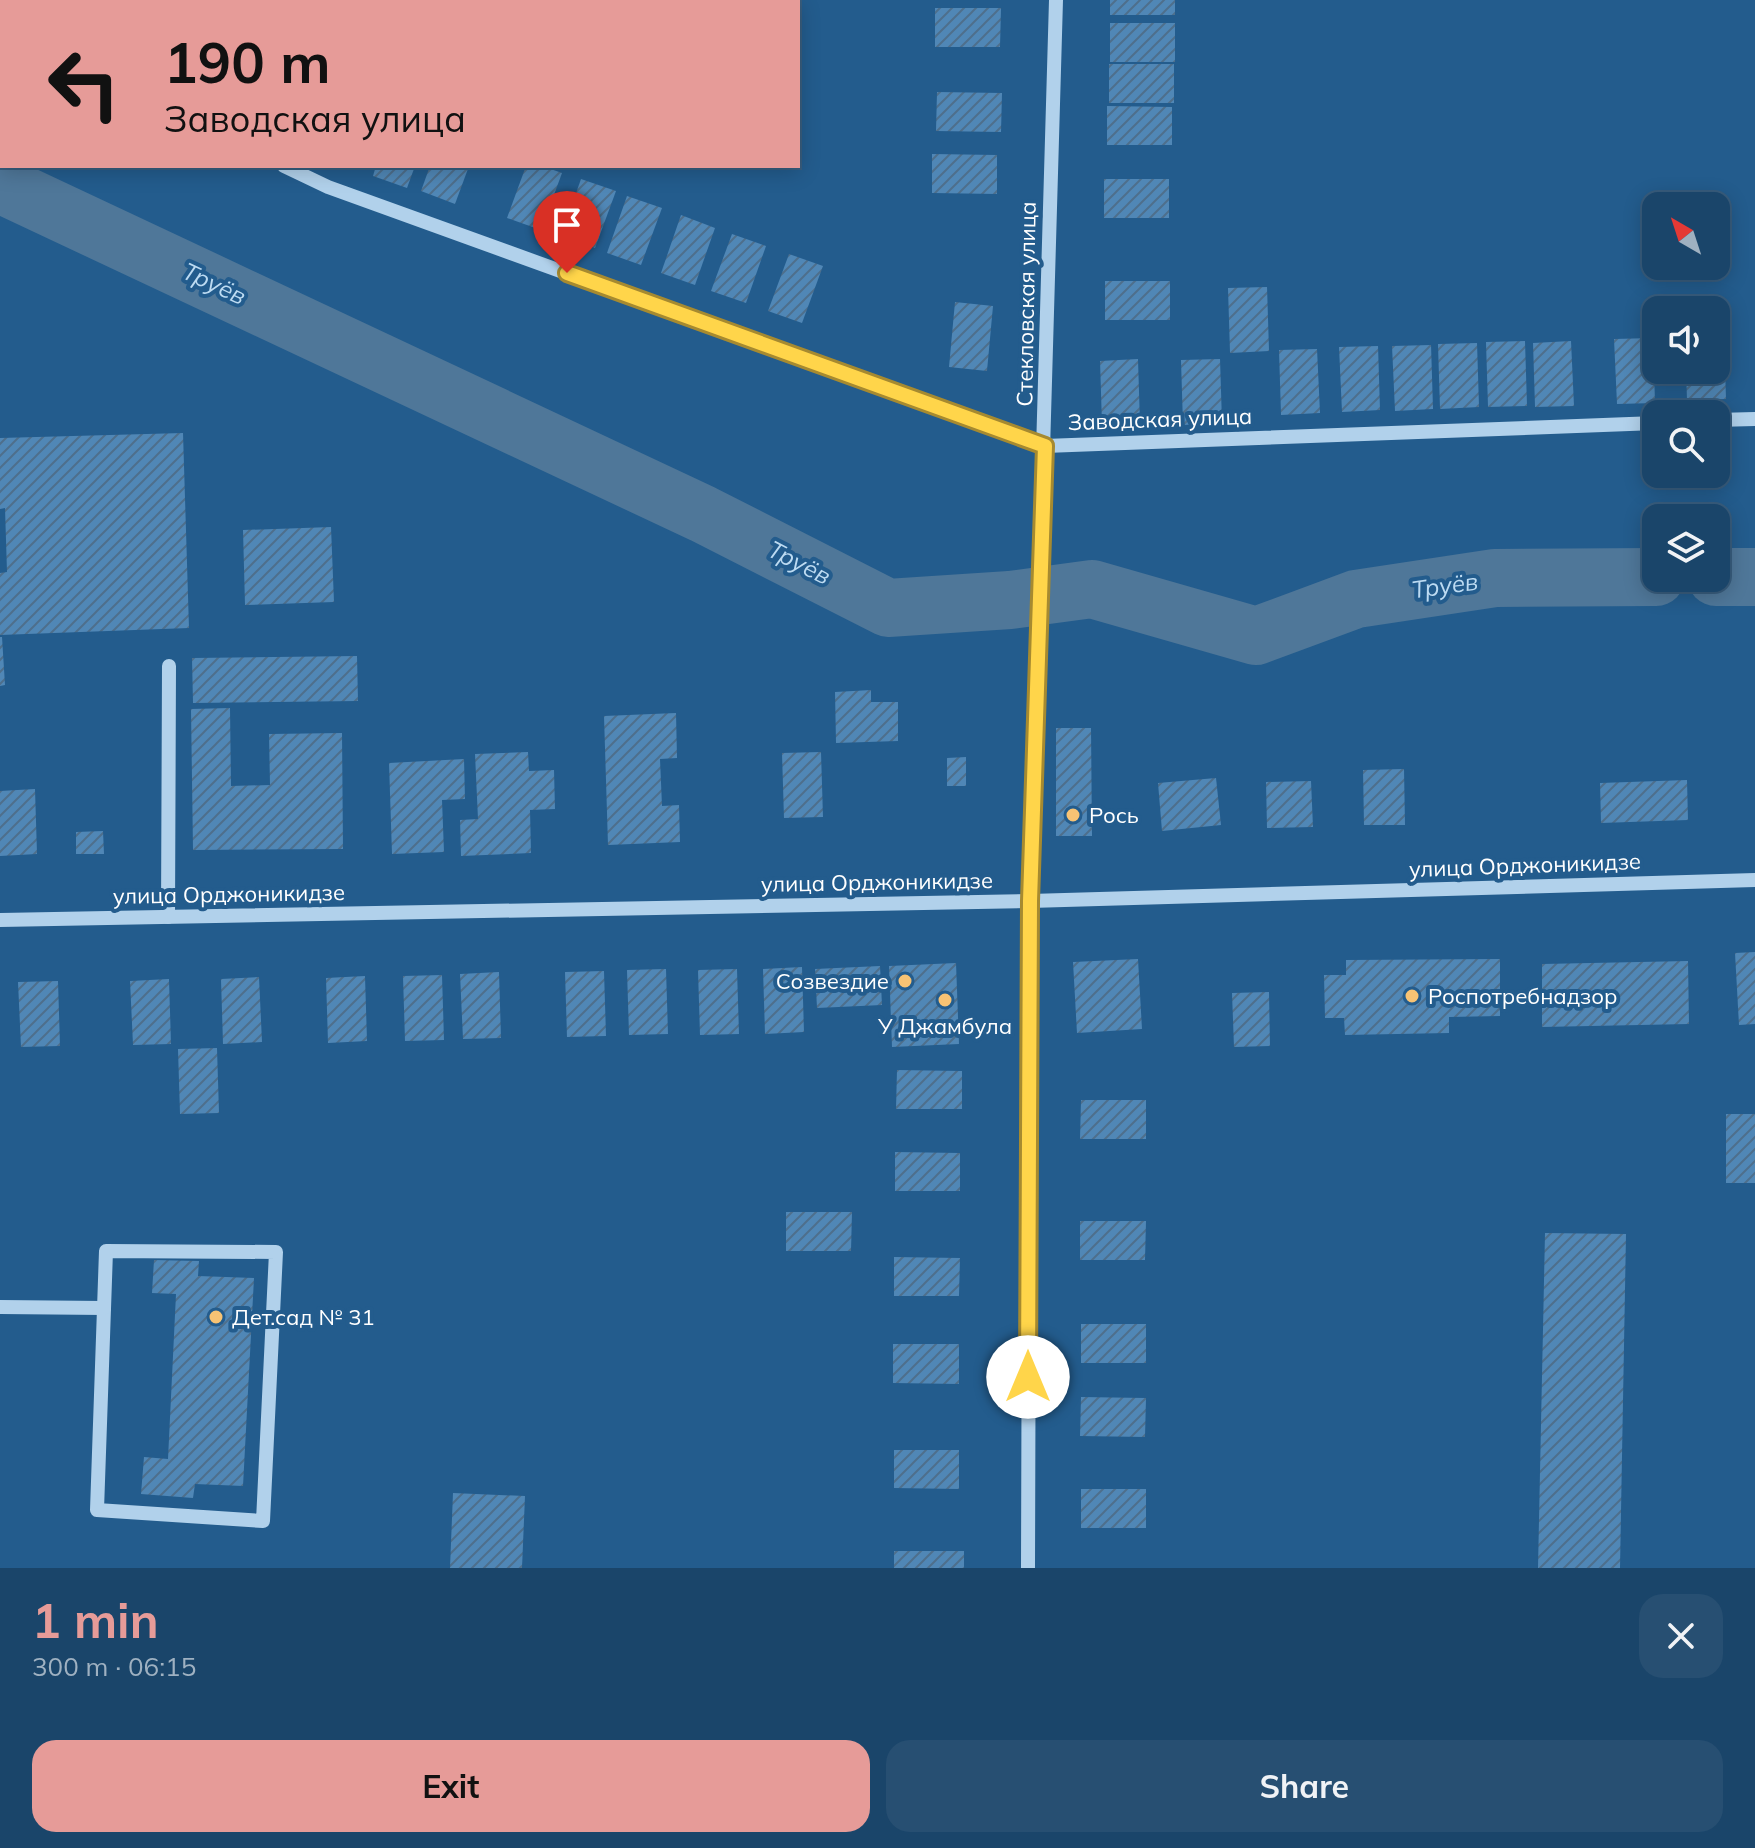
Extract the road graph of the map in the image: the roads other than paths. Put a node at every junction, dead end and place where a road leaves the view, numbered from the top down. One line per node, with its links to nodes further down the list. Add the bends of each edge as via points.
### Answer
1 (1056, 0): 6 (street, Стекловская улица)
2 (288, 168): 6 (street, Заводская улица, via 328,187)
3 (1755, 419): 4 (street)
4 (1730, 420)
5 (1642, 424): 6 (street, Заводская улица)
6 (1045, 446): 9 (street, Стекловская улица)
7 (169, 666): 10 (street)
8 (1755, 880): 9 (street, улица Орджоникидзе)
9 (1030, 901): 10 (street, улица Орджоникидзе); 14 (street, Стекловская улица)
10 (168, 917): 11 (street, улица Орджоникидзе)
11 (0, 920)
12 (0, 1307): 13 (street)
13 (104, 1308): 13 (street, via 106,1251 276,1252 263,1521 97,1510)
14 (1028, 1568)

